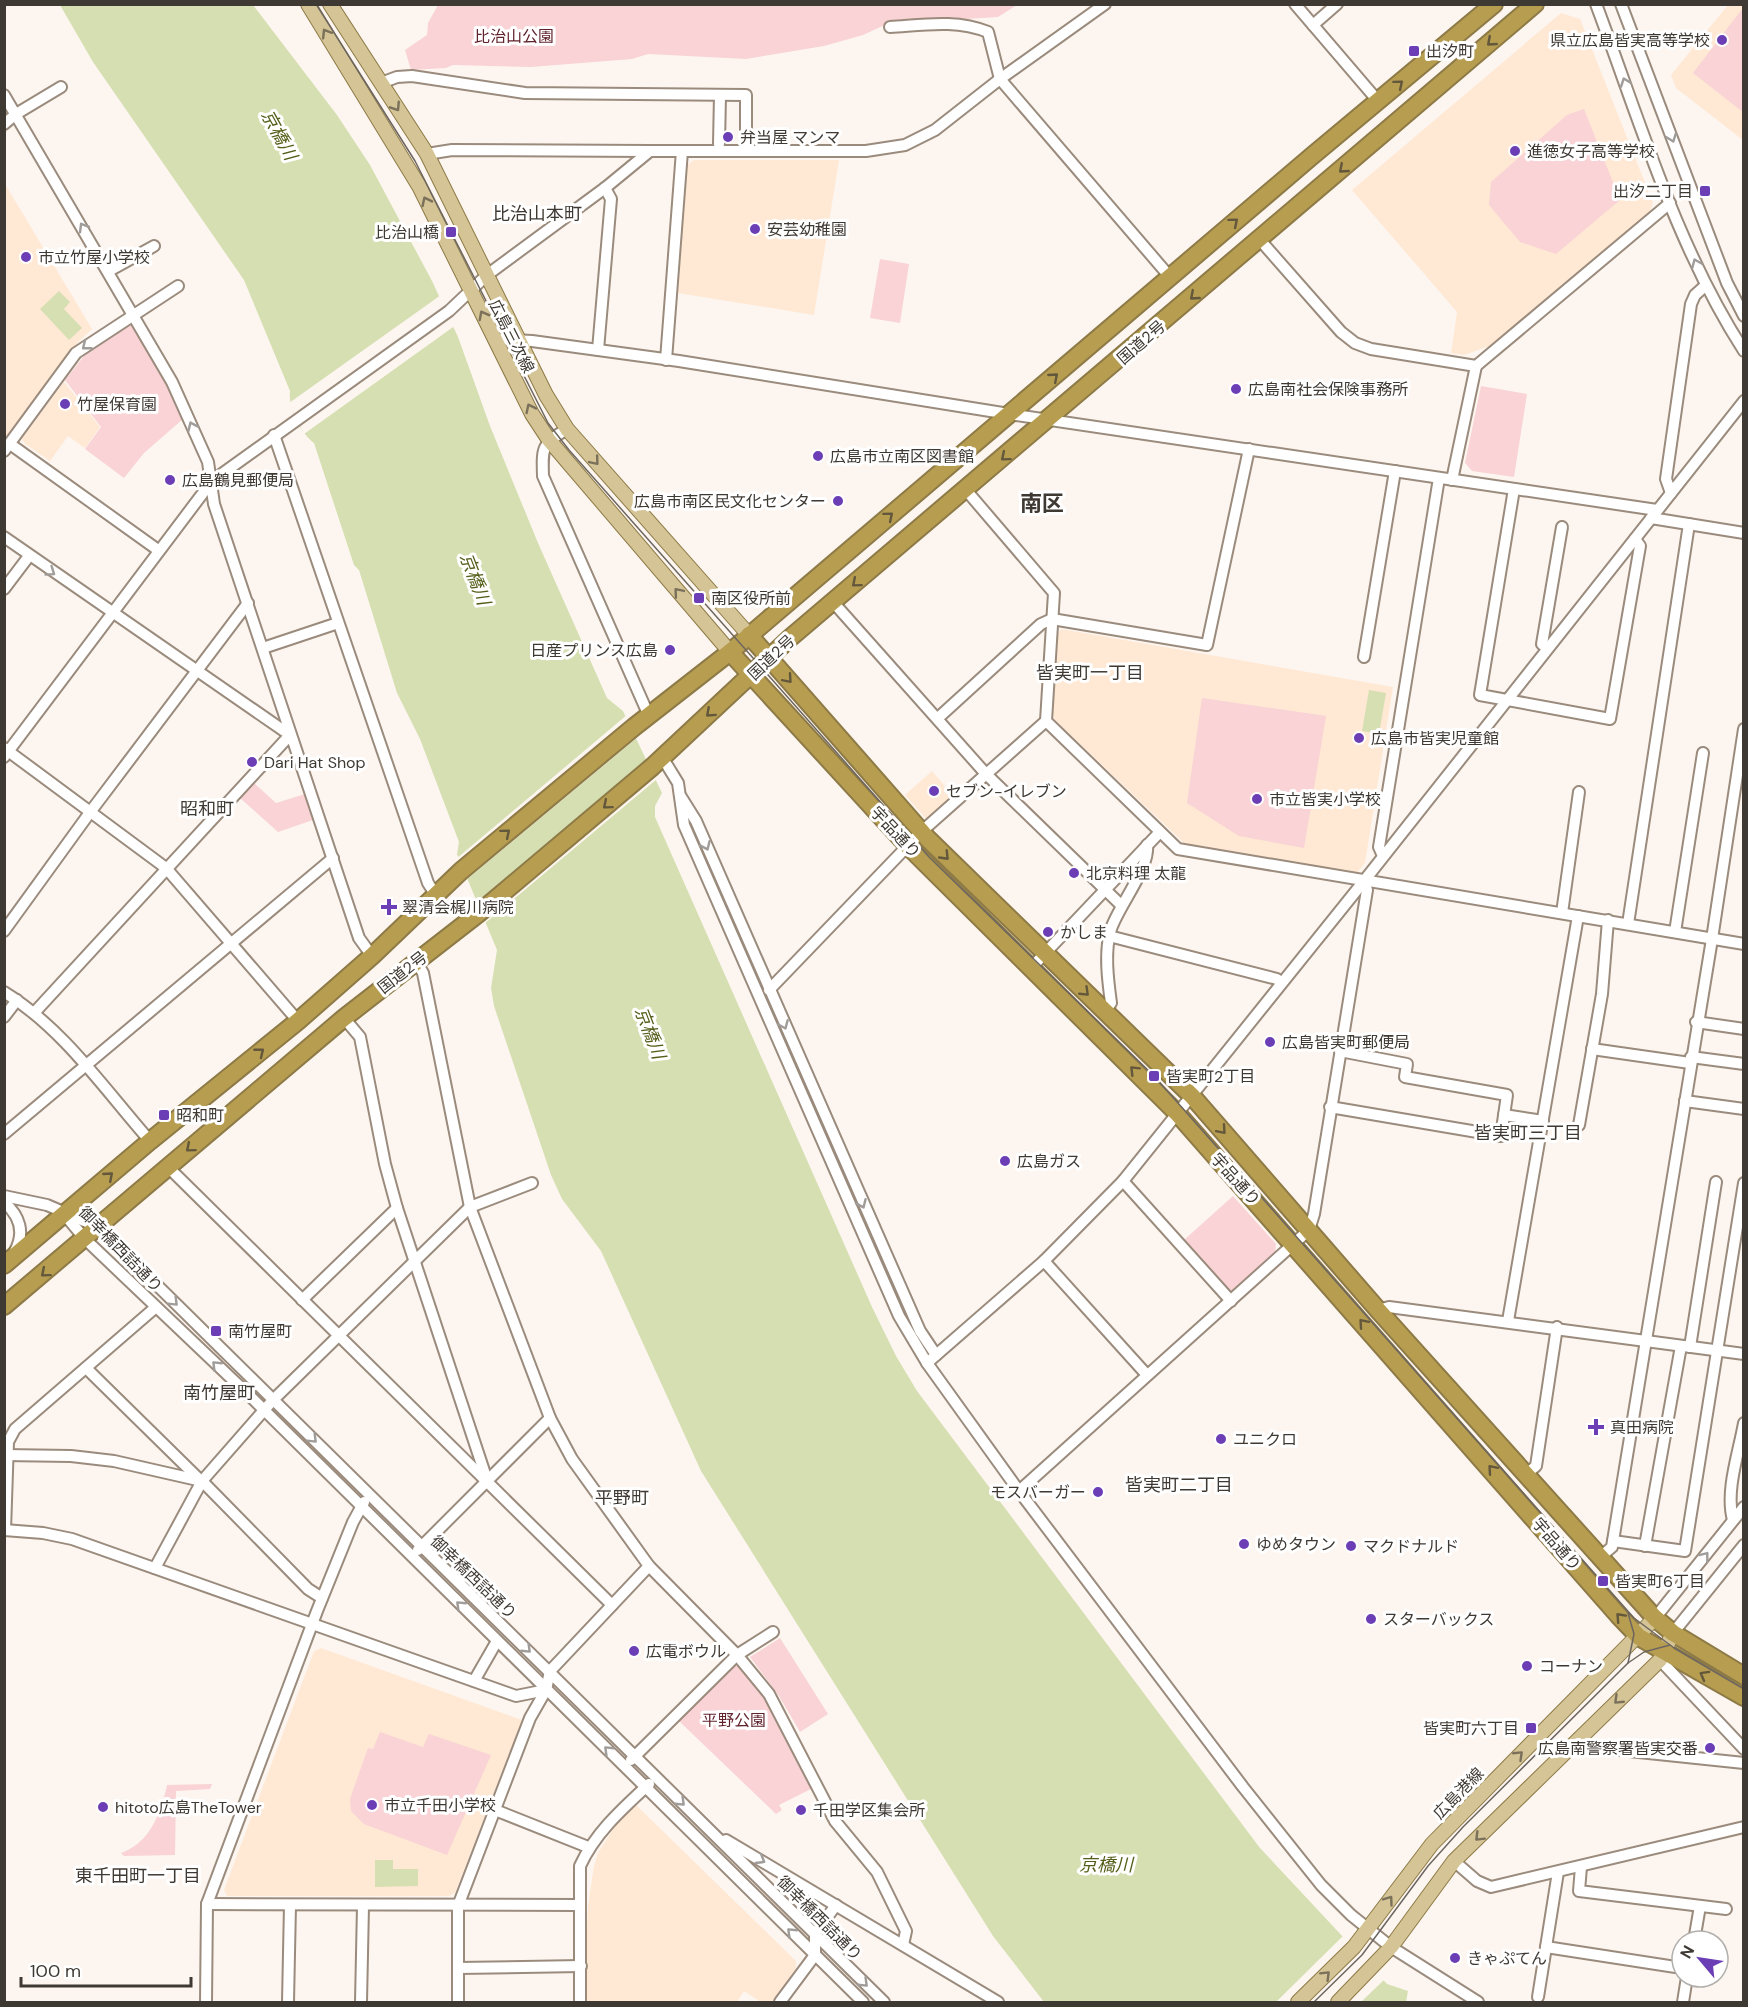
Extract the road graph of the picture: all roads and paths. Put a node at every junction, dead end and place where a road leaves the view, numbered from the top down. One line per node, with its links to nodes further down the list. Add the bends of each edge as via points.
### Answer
1 (308, 4): 34 (main road, 広島三次線, one-way to 1, via 418,186)
2 (330, 4): 13 (main road, 広島三次線)
3 (1105, 4): 12 (street)
4 (1295, 4): 10 (street)
5 (1337, 4): 10 (street)
6 (1494, 4): 17 (highway, 国道2号, one-way to 6)
7 (1535, 4): 27 (highway, 国道2号, one-way to 27)
8 (1596, 4): 26 (street, one-way to 8)
9 (1621, 4): 36 (street, one-way to 36)
10 (1313, 25): 17 (street)
11 (890, 27): 12 (street, via 951,23 988,32)
12 (1000, 80): 23 (street, via 935,130 905,145 866,151); 31 (street)
13 (381, 82): 16 (street, via 412,76 525,93); 24 (main road, 広島三次線, one-way to 24)
14 (61, 87): 18 (street)
15 (4, 95): 18 (street)
16 (720, 95): 20 (street); 23 (street, via 746,95)
17 (1378, 101): 31 (highway, 国道2号, one-way to 17)
18 (16, 114): 19 (street); 29 (street, one-way to 18)
19 (4, 124)
20 (719, 144)
21 (650, 151): 22 (street); 24 (street, via 452,150); 25 (street)
22 (682, 151): 23 (street); 41 (street)
23 (746, 151)
24 (426, 154): 30 (main road, 広島三次線)
25 (605, 188): 30 (street); 39 (street, via 611,199)
26 (1670, 203): 33 (street, one-way to 26); 42 (street)
27 (1260, 240): 42 (street, via 1355,343 1371,350); 45 (highway, 国道2号, one-way to 45)
28 (154, 246): 29 (street)
29 (109, 271): 35 (street)
30 (487, 275): 34 (street); 38 (main road, 広島三次線)
31 (1170, 277): 44 (highway, 国道2号, one-way to 31)
32 (178, 286): 35 (street)
33 (1705, 286): 40 (street); 57 (street, via 1691,304 1666,479)
34 (470, 291): 37 (main road, 広島三次線, one-way to 34); 47 (street, via 449,311)
35 (134, 313): 49 (street, one-way to 49, via 76,353); 54 (street, one-way to 35, via 208,462 172,382)
36 (1743, 316)
37 (496, 339): 38 (street); 48 (main road, 広島三次線, one-way to 37)
38 (521, 341): 39 (street); 46 (main road, 広島三次線)
39 (598, 350): 41 (street)
40 (1743, 351)
41 (666, 360): 44 (street)
42 (1476, 366): 53 (street)
43 (1743, 401): 57 (street)
44 (1009, 414): 45 (street); 72 (highway, 国道2号, one-way to 44)
45 (1049, 420): 50 (street); 56 (highway, 国道2号, one-way to 56)
46 (567, 429): 48 (street); 72 (main road, 広島三次線, one-way to 72)
47 (274, 435): 54 (street); 71 (street)
48 (549, 440): 75 (main road, 広島三次線, one-way to 48); 81 (street, via 542,451 543,476)
49 (7, 447): 64 (street)
50 (1249, 448): 51 (street); 70 (street, via 1207,645)
51 (1395, 471): 52 (street); 77 (street)
52 (1439, 478): 53 (street); 97 (street, via 1378,847)
53 (1452, 480): 55 (street)
54 (212, 481): 64 (street); 68 (street, via 214,504)
55 (1514, 489): 58 (street); 80 (street, via 1480,695)
56 (966, 490): 67 (highway, 国道2号, one-way to 67); 70 (street, via 1054,592)
57 (1671, 493): 58 (street)
58 (1654, 514): 59 (street); 63 (street)
59 (1689, 524): 61 (street); 107 (street)
60 (1562, 527): 74 (street, via 1542,644)
61 (1743, 533)
62 (4, 537): 65 (street)
63 (1635, 539): 74 (street); 80 (street, via 1640,546 1610,719)
64 (158, 550): 69 (street)
65 (29, 556): 66 (street); 69 (street, one-way to 69)
66 (4, 589)
67 (833, 602): 76 (highway, 国道2号); 82 (street)
68 (248, 603): 73 (street); 78 (street)
69 (114, 611): 78 (street); 86 (street)
70 (1052, 619): 82 (street, via 1041,624); 83 (street)
71 (339, 623): 73 (street); 102 (street)
72 (749, 635): 75 (highway, 国道2号); 76 (highway, 宇品通り)
73 (262, 648): 85 (street)
74 (1547, 648): 80 (street)
75 (730, 652): 79 (highway, 宇品通り); 81 (highway, 国道2号)
76 (769, 657): 79 (highway, 国道2号); 93 (highway, 宇品通り, one-way to 93)
77 (1364, 657)
78 (196, 671): 85 (street); 92 (street)
79 (751, 674): 88 (highway, 国道2号, one-way to 88); 95 (highway, 宇品通り)
80 (1504, 702): 97 (street)
81 (650, 716): 102 (highway, 国道2号, one-way to 81)
82 (938, 718): 89 (street)
83 (1046, 721): 89 (street); 94 (street)
84 (1743, 734): 111 (street)
85 (290, 735): 98 (street); 99 (street)
86 (6, 752): 92 (street)
87 (1703, 753): 109 (street)
88 (657, 762): 91 (street, via 678,783); 116 (highway, 国道2号, one-way to 116, via 479,913)
89 (986, 774): 93 (street); 101 (street)
90 (1579, 792): 104 (street)
91 (680, 794): 119 (street, one-way to 119, via 696,821); 174 (street, via 684,825 899,1316)
92 (91, 811): 99 (street); 108 (street)
93 (921, 831): 95 (street); 114 (highway, 宇品通り, one-way to 114)
94 (1159, 832): 96 (street); 100 (street, via 1178,849)
95 (907, 845): 117 (highway, 宇品通り); 119 (street)
96 (1147, 845): 101 (street); 103 (street, via 1149,856)
97 (1383, 856): 100 (street)
98 (333, 858): 112 (street); 115 (street, via 359,938)
99 (166, 868): 112 (street); 123 (street)
100 (1364, 881): 104 (street); 118 (street); 130 (street, via 1367,890)
101 (1106, 891): 103 (street); 114 (street)
102 (435, 894): 115 (highway, 国道2号)
103 (1121, 905): 110 (street)
104 (1562, 913): 105 (street)
105 (1578, 916): 106 (street); 140 (street)
106 (1608, 920): 107 (street); 129 (street, via 1602,994)
107 (1628, 924): 109 (street)
108 (4, 931)
109 (1674, 932): 111 (street)
110 (1109, 936): 118 (street); 122 (street, via 1111,1003)
111 (1712, 939): 113 (street); 127 (street)
112 (231, 943): 126 (street); 133 (street)
113 (1743, 944)
114 (1045, 953): 117 (street); 122 (highway, 宇品通り, one-way to 122)
115 (372, 957): 126 (highway, 国道2号)
116 (416, 961): 125 (highway, 国道2号); 151 (street, via 423,973)
117 (1031, 968): 138 (highway, 宇品通り, one-way to 117)
118 (1281, 983): 134 (street)
119 (769, 990): 173 (street, one-way to 173, via 920,1331)
120 (4, 992): 121 (street)
121 (17, 1000): 123 (street); 124 (street)
122 (1105, 1011): 134 (highway, 宇品通り)
123 (34, 1013): 133 (street)
124 (4, 1017)
125 (344, 1018): 144 (highway, 国道2号, one-way to 144); 152 (street, via 360,1036)
126 (298, 1021): 143 (highway, 国道2号, one-way to 126)
127 (1696, 1022): 128 (street); 131 (street)
128 (1743, 1029)
129 (1592, 1049): 131 (street); 141 (street)
130 (1340, 1051): 136 (street); 139 (street, via 1407,1064 1405,1077 1507,1095)
131 (1691, 1060): 132 (street); 135 (street)
132 (1743, 1064)
133 (84, 1065): 142 (street); 143 (street)
134 (1192, 1096): 138 (street); 155 (highway, 宇品通り, one-way to 155)
135 (1684, 1101): 137 (street); 169 (street)
136 (1330, 1107): 139 (street, via 1501,1136); 155 (street)
137 (1743, 1109)
138 (1177, 1113): 145 (street); 157 (highway, 宇品通り)
139 (1504, 1115): 140 (street)
140 (1542, 1121): 166 (street)
141 (1579, 1125)
142 (4, 1134)
143 (150, 1141): 153 (highway, 国道2号, one-way to 143)
144 (168, 1167): 154 (highway, 国道2号); 161 (street)
145 (1123, 1181): 158 (street); 162 (street)
146 (1716, 1182): 170 (street)
147 (532, 1183): 151 (street)
148 (1743, 1183): 171 (street)
149 (4, 1197): 153 (street, via 46,1205)
150 (4, 1202): 160 (street, via 16,1215 21,1229 20,1241)
151 (470, 1207): 159 (street); 179 (street)
152 (397, 1208): 159 (street); 161 (street)
153 (65, 1215): 154 (street, 御幸橋西詰通り); 156 (street, 御幸橋西詰通り); 160 (highway, 国道2号)
154 (98, 1227): 156 (highway, 国道2号); 177 (street, 御幸橋西詰通り, one-way to 177)
155 (1309, 1230): 157 (street); 165 (highway, 宇品通り)
156 (85, 1239): 163 (highway, 国道2号, one-way to 163); 164 (street, 御幸橋西詰通り)
157 (1294, 1244): 162 (street); 205 (highway, 宇品通り, one-way to 157)
158 (1044, 1261): 173 (street); 176 (street)
159 (416, 1262): 168 (street); 183 (street)
160 (5, 1264)
161 (302, 1300): 168 (street)
162 (1231, 1301): 176 (street)
163 (4, 1306)
164 (156, 1307): 175 (street); 178 (street, 御幸橋西詰通り, one-way to 164)
165 (1378, 1310): 166 (street, via 1389,1307); 182 (highway, 宇品通り)
166 (1508, 1321): 167 (street)
167 (1557, 1327): 169 (street); 182 (street, via 1536,1466)
168 (338, 1336): 177 (street); 183 (street)
169 (1647, 1341): 170 (street); 191 (street)
170 (1685, 1346): 171 (street); 193 (street)
171 (1719, 1351): 172 (street); 193 (street, via 1685,1551)
172 (1743, 1354)
173 (936, 1355): 174 (street)
174 (927, 1363): 185 (street)
175 (86, 1368): 181 (street, via 15,1429); 184 (street)
176 (1147, 1376): 185 (street)
177 (273, 1400): 178 (street); 186 (street, 御幸橋西詰通り, one-way to 186)
178 (264, 1411): 184 (street); 187 (street, 御幸橋西詰通り)
179 (550, 1418): 183 (street); 197 (street, via 572,1459)
180 (1743, 1423): 189 (street, via 1731,1496)
181 (6, 1455): 184 (street, via 114,1461); 190 (street)
182 (1525, 1475): 196 (highway, 宇品通り)
183 (488, 1480): 192 (street); 200 (street)
184 (202, 1481): 198 (street); 199 (street, via 308,1589)
185 (1019, 1491): 236 (street, via 1320,1885)
186 (370, 1496): 187 (street); 192 (street, 御幸橋西詰通り)
187 (360, 1506): 195 (street, 御幸橋西詰通り); 199 (street)
188 (1743, 1507): 189 (street)
189 (1733, 1520): 201 (street, one-way to 189)
190 (5, 1530): 198 (street, via 72,1539)
191 (1613, 1541): 193 (street); 196 (street, via 1612,1547)
192 (421, 1546): 195 (street); 209 (street, 御幸橋西詰通り, one-way to 209)
193 (1646, 1546)
194 (1743, 1548): 204 (street)
195 (411, 1557): 206 (street, 御幸橋西詰通り, one-way to 195)
196 (1599, 1558): 201 (highway, 宇品通り)
197 (649, 1566): 200 (street); 207 (street)
198 (154, 1568): 202 (street)
199 (322, 1598): 202 (street)
200 (612, 1605): 209 (street)
201 (1655, 1618): 204 (highway, 宇品通り); 205 (main road, 広島港線)
202 (312, 1624): 211 (street); 228 (street)
203 (773, 1632): 207 (street)
204 (1673, 1633): 208 (main road); 210 (highway, 宇品通り)
205 (1639, 1637): 208 (highway, 宇品通り); 236 (main road, 広島港線, one-way to 205, via 1432,1844)
206 (497, 1641): 211 (street); 212 (street, 御幸橋西詰通り)
207 (737, 1655): 216 (street); 239 (street, via 776,1706 835,1821 877,1872 906,1931)
208 (1663, 1656): 213 (highway, 宇品通り, one-way to 208); 214 (main road, one-way to 214); 215 (street)
209 (549, 1671): 212 (street); 216 (street, 御幸橋西詰通り)
210 (1743, 1676)
211 (474, 1681): 212 (street, via 516,1696)
212 (546, 1690): 218 (street, 御幸橋西詰通り, one-way to 212); 221 (street, via 530,1718)
213 (1743, 1697)
214 (1580, 1738): 217 (street, via 1591,1747); 225 (main road, one-way to 225)
215 (1743, 1749)
216 (635, 1757): 218 (street); 219 (street, 御幸橋西詰通り)
217 (1743, 1763)
218 (625, 1767): 220 (street, 御幸橋西詰通り)
219 (655, 1778): 220 (street); 223 (street, 御幸橋西詰通り, one-way to 223)
220 (645, 1787): 224 (street); 242 (street, 御幸橋西詰通り, one-way to 220)
221 (495, 1810): 224 (street); 233 (street)
222 (1743, 1827): 226 (street)
223 (710, 1830): 231 (street, one-way to 231); 238 (street, 御幸橋西詰通り)
224 (588, 1847): 230 (street, via 580,1866)
225 (1454, 1862): 227 (street, via 1491,1887); 240 (main road)
226 (1581, 1867): 227 (street); 234 (street, via 1579,1891)
227 (1558, 1872): 241 (street)
228 (207, 1904): 229 (street); 247 (street)
229 (290, 1905): 232 (street); 248 (street)
230 (579, 1905): 233 (street); 243 (street)
231 (836, 1905): 238 (street); 239 (street)
232 (363, 1906): 233 (street); 249 (street)
233 (458, 1906): 245 (street)
234 (1700, 1906): 235 (street); 237 (street)
235 (1726, 1909)
236 (1368, 1929): 240 (street); 256 (main road, 広島港線, one-way to 236)
237 (1696, 1929)
238 (815, 1934): 242 (street); 254 (street, 御幸橋西詰通り, one-way to 254)
239 (903, 1945): 255 (street)
240 (1391, 1947): 257 (main road); 258 (street)
241 (1546, 1947): 244 (street); 246 (street)
242 (814, 1955): 252 (street); 253 (street, 御幸橋西詰通り)
243 (581, 1966): 245 (street); 251 (street)
244 (1670, 1966)
245 (458, 1968): 250 (street)
246 (1538, 1997)
247 (206, 2002)
248 (288, 2002)
249 (361, 2002)
250 (458, 2002)
251 (580, 2002)
252 (780, 2002)
253 (863, 2002)
254 (884, 2002)
255 (998, 2002)
256 (1298, 2002)
257 (1338, 2002)
258 (1478, 2002)

